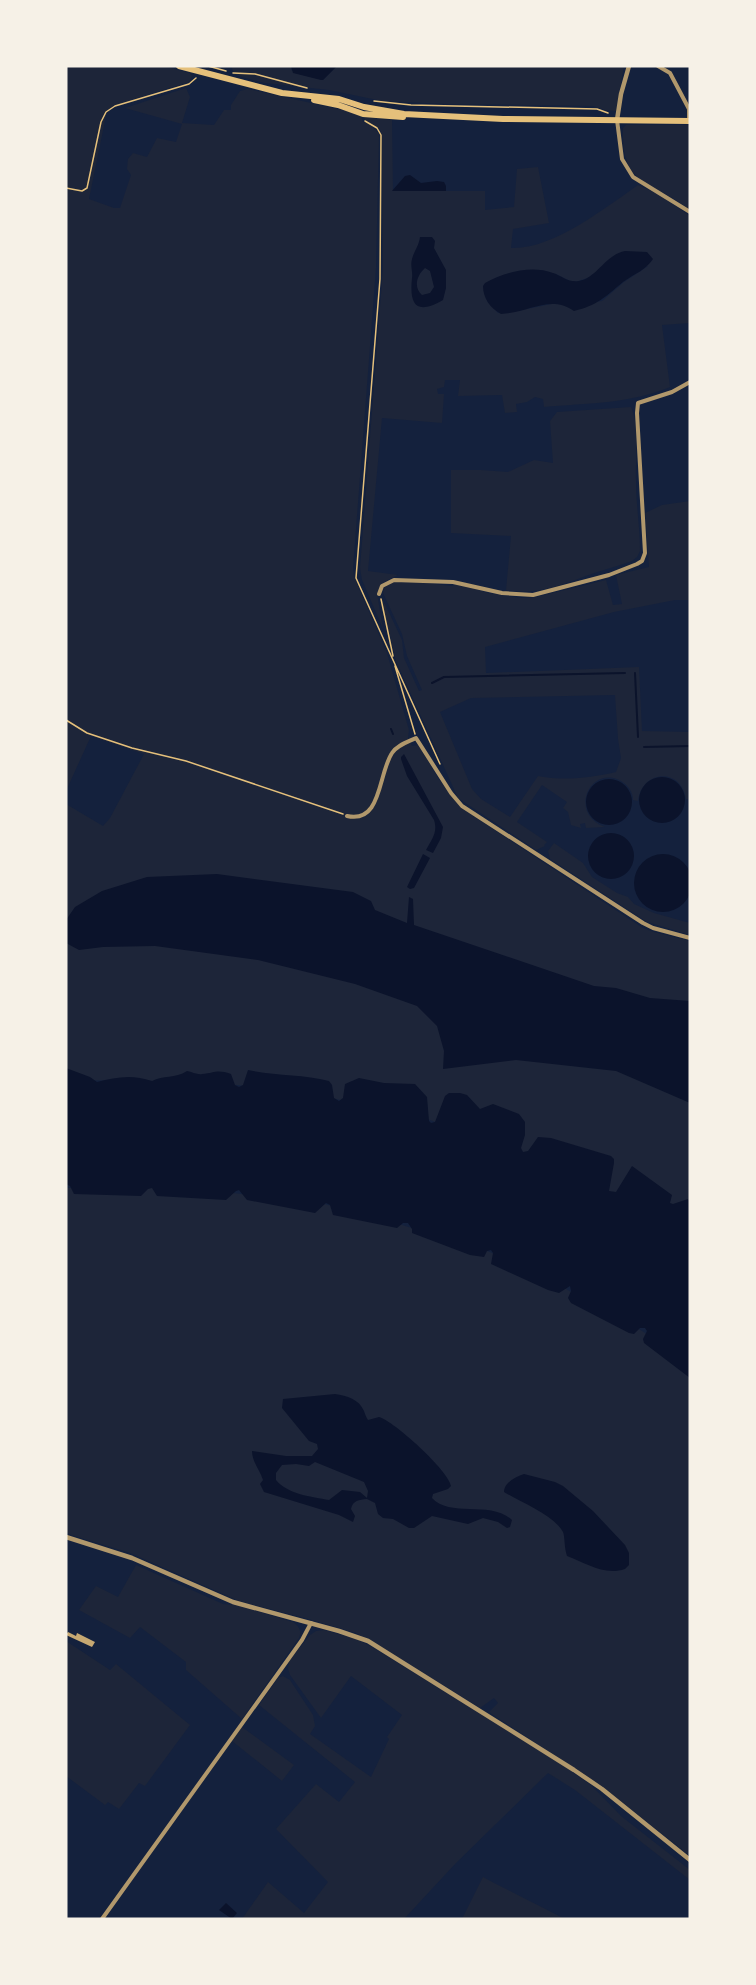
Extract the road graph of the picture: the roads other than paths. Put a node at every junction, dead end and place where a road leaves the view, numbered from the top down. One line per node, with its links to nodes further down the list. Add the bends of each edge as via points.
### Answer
1 (179, 66): 5 (main road)
2 (629, 66): 7 (street)
3 (658, 66): 4 (street)
4 (664, 68): 8 (street, via 689,109)
5 (292, 94): 6 (main road); 6 (main road, via 363,114)
6 (431, 116): 7 (main road)
7 (618, 117): 8 (main road); 9 (street, via 622,159 633,177)
8 (689, 121)
9 (690, 212)
10 (690, 382): 11 (street, via 638,403 645,553 642,561 609,575 533,595 453,582 394,580 382,586)
11 (380, 594)
12 (347, 816): 13 (street, via 359,817 370,811 392,753 416,738 462,806 643,923)
13 (690, 938)
14 (66, 1537): 15 (street, via 132,1558 233,1602)
15 (311, 1623): 16 (street, via 355,1635 426,1676 574,1770); 17 (street)
16 (690, 1860)
17 (102, 1919)

